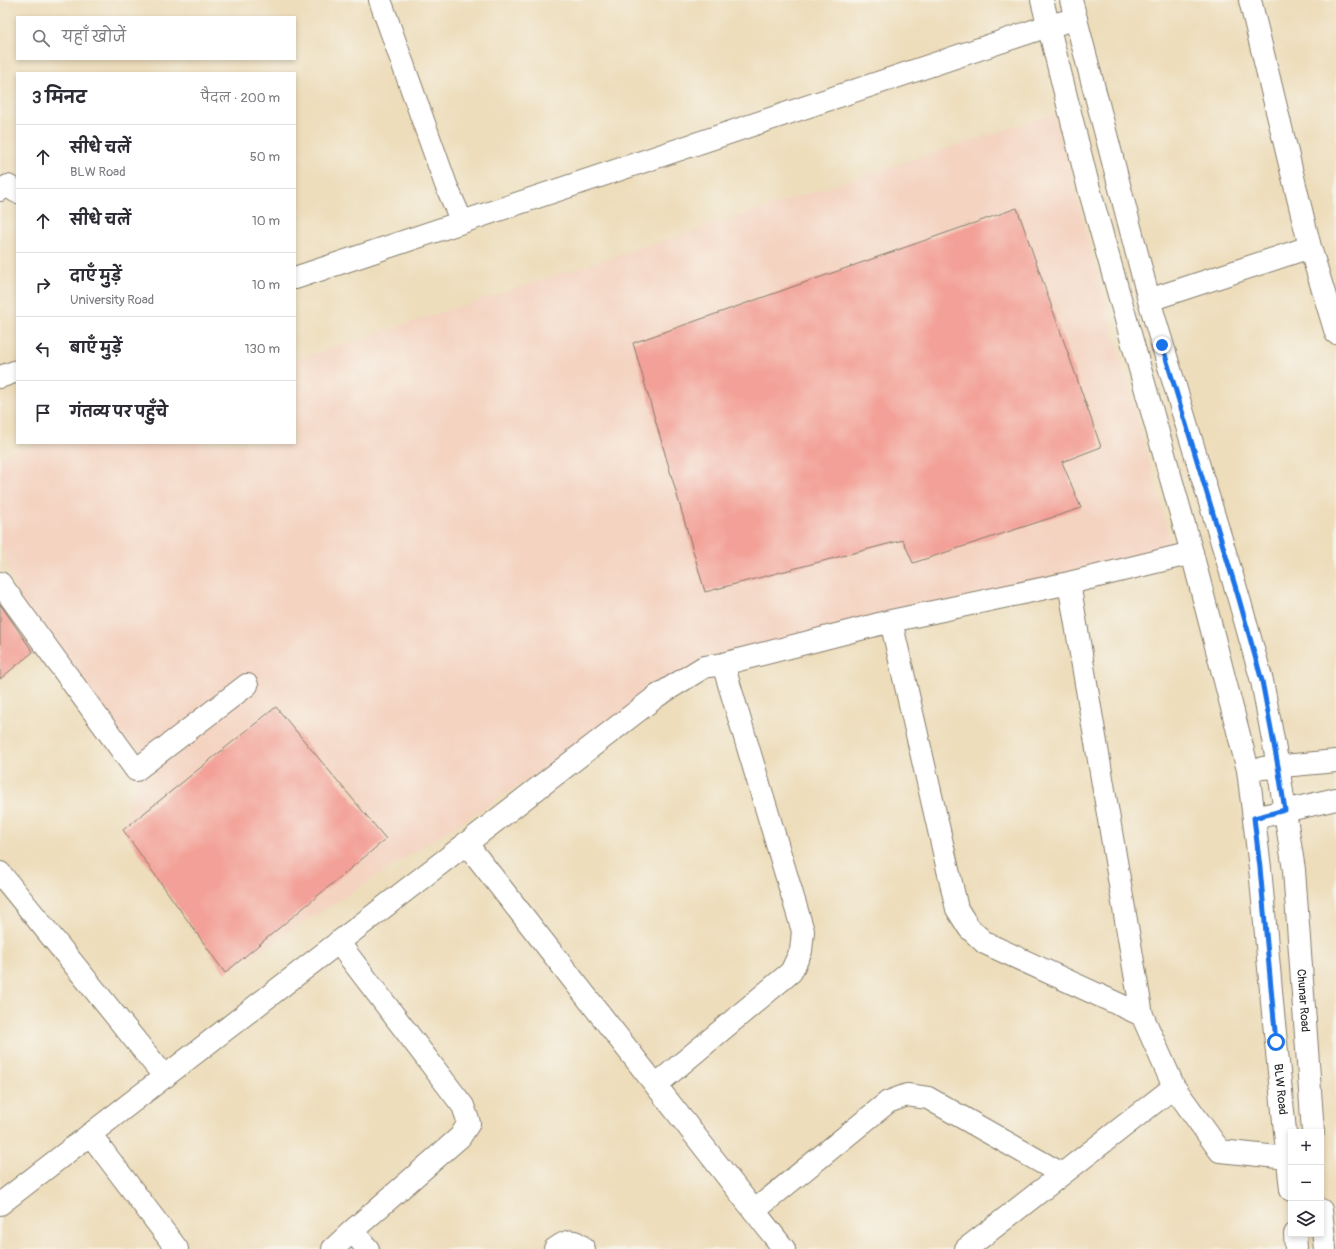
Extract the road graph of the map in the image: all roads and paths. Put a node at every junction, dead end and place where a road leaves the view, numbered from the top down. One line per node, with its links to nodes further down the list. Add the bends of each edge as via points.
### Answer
1 (380, 0): 8 (street, via 446,185)
2 (1042, 0): 5 (street, BLW Road)
3 (1250, 0): 9 (street)
4 (1073, 10): 5 (street); 11 (street, Chunar Road)
5 (1048, 26): 8 (street); 15 (street, BLW Road, via 1090,192)
6 (0, 190): 7 (street, via 8,186)
7 (16, 191)
8 (462, 222): 10 (street)
9 (1310, 247): 11 (street); 12 (street)
10 (296, 278)
11 (1149, 300): 22 (street, Chunar Road, via 1262,681)
12 (1336, 333)
13 (16, 371): 14 (street)
14 (0, 377)
15 (1192, 553): 17 (street); 23 (street, BLW Road)
16 (0, 583): 20 (street, via 136,770)
17 (1069, 583): 18 (street); 30 (street)
18 (891, 621): 19 (street); 30 (street, via 957,910 969,928 985,943)
19 (724, 664): 27 (street, via 704,667 657,696); 32 (street, via 802,931 801,951 791,972)
20 (247, 685)
21 (1336, 761): 22 (street)
22 (1278, 766): 23 (street); 25 (street, Chunar Road)
23 (1248, 770): 26 (street, BLW Road)
24 (1336, 799): 25 (street)
25 (1285, 810): 26 (street); 34 (street, Chunar Road, via 1294,870)
26 (1254, 818): 36 (street, BLW Road)
27 (466, 843): 29 (street); 32 (street)
28 (0, 873): 31 (street)
29 (338, 942): 31 (street); 40 (street, via 463,1106 469,1123 460,1137)
30 (1142, 1015): 33 (street)
31 (165, 1077): 35 (street)
32 (656, 1085): 39 (street)
33 (1174, 1087): 36 (street, via 1220,1151); 37 (street)
34 (1313, 1129)
35 (90, 1134): 38 (street); 43 (street)
36 (1288, 1158)
37 (1062, 1174): 39 (street, via 928,1098 907,1096 888,1102); 49 (street)
38 (3, 1197)
39 (754, 1211): 48 (street)
40 (352, 1230): 44 (street); 45 (street)
41 (1295, 1237): 50 (street)
42 (1324, 1237): 51 (street)
43 (177, 1249)
44 (333, 1249)
45 (368, 1249)
46 (555, 1249): 47 (street, via 563,1243 572,1241 579,1243)
47 (584, 1249)
48 (784, 1249)
49 (966, 1249)
50 (1296, 1249)
51 (1325, 1249)

